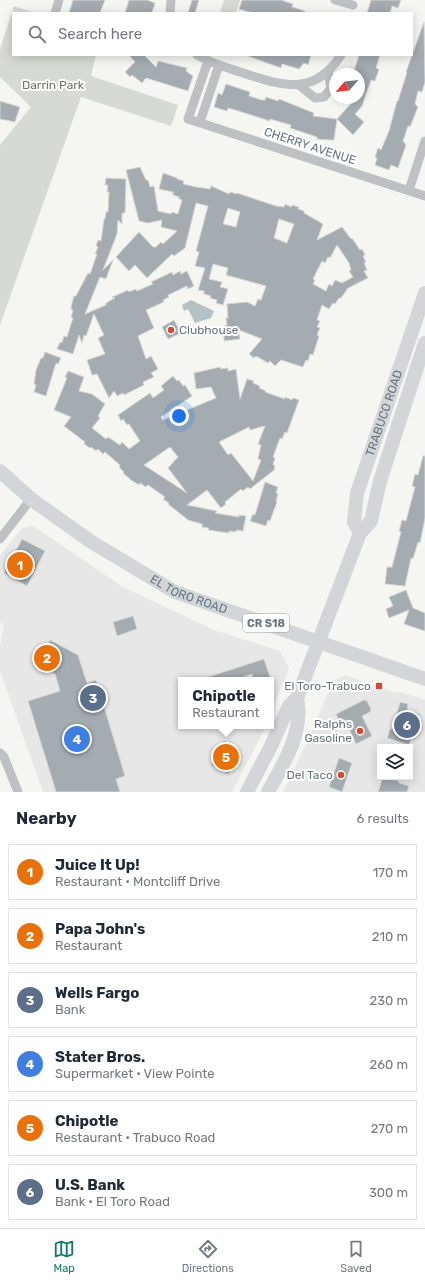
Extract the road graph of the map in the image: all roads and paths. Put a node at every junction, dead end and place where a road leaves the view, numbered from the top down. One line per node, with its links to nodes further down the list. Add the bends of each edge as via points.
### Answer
1 (60, 0): 5 (street)
2 (171, 0): 6 (street)
3 (335, 0): 4 (street)
4 (353, 6)
5 (56, 12)
6 (170, 12)
7 (198, 56): 9 (street)
8 (340, 56): 11 (street)
9 (208, 61): 10 (street); 13 (street, CHERRY AVENUE, via 188,119)
10 (219, 65): 12 (street, via 267,81); 13 (street)
11 (328, 71): 12 (street, via 314,81); 12 (street, via 330,88 328,95 324,97 315,98)
12 (299, 85)
13 (200, 122): 15 (street, CHERRY AVENUE)
14 (425, 141): 15 (street)
15 (409, 190): 16 (street, CHERRY AVENUE)
16 (425, 196)
17 (425, 293): 21 (main road, TRABUCO ROAD, via 357,493 354,522)
18 (425, 343): 21 (main road, TRABUCO ROAD, via 380,481 371,521)
19 (0, 471): 20 (main road, EL TORO ROAD / CR S18)
20 (32, 499): 22 (street); 23 (main road, EL TORO ROAD / CR S18, via 90,541 175,592)
21 (360, 533): 23 (main road, TRABUCO ROAD)
22 (0, 539)
23 (318, 642): 24 (main road, EL TORO ROAD / CR S18); 25 (main road, TRABUCO ROAD)
24 (425, 679)
25 (297, 698): 28 (main road, TRABUCO ROAD, via 289,706); 29 (main road, TRABUCO ROAD, via 299,710 296,731 290,750)
26 (0, 753): 27 (street)
27 (18, 792)
28 (247, 792)
29 (268, 792)

